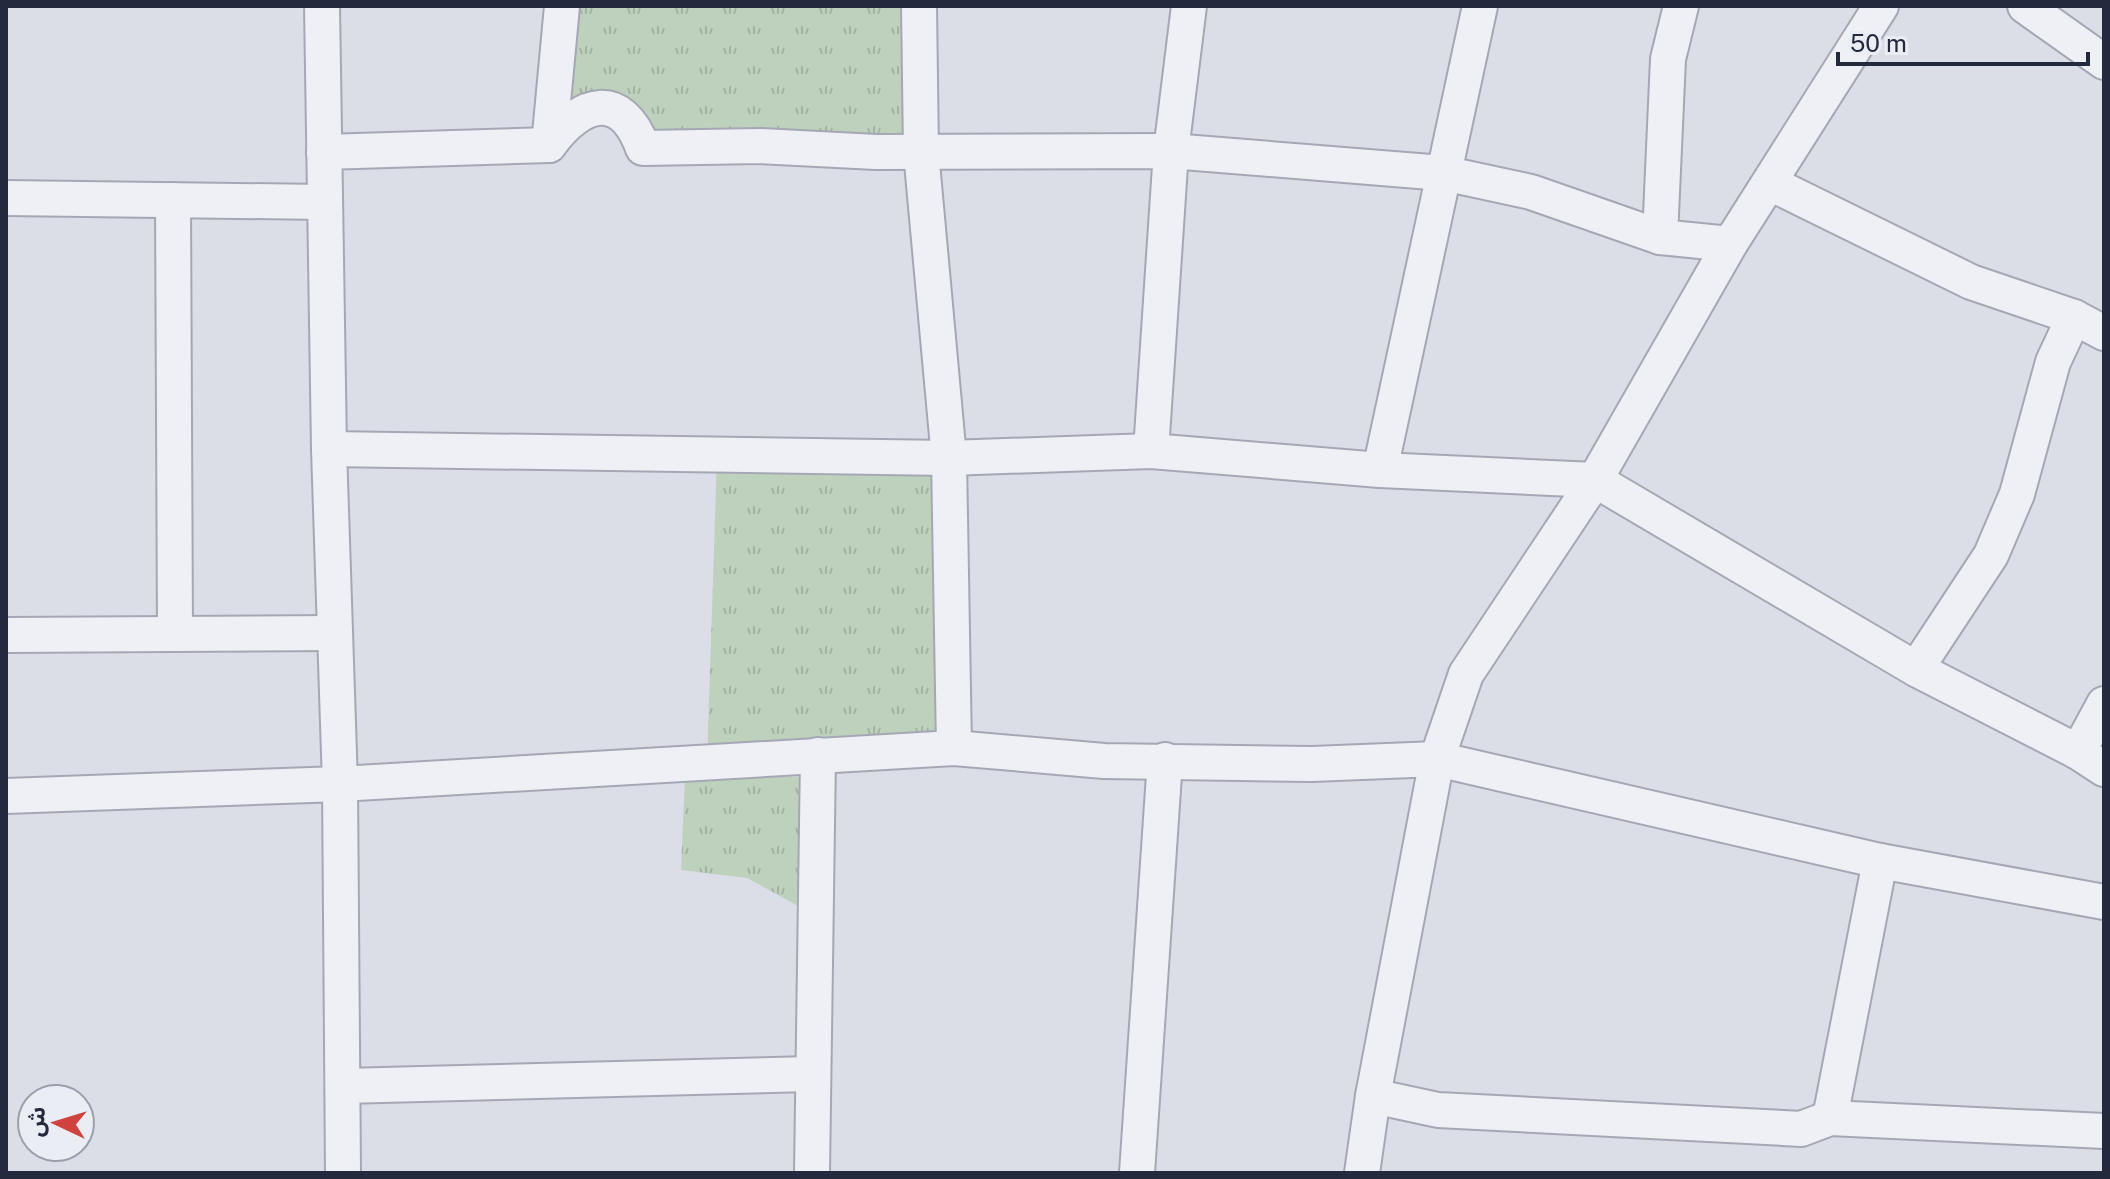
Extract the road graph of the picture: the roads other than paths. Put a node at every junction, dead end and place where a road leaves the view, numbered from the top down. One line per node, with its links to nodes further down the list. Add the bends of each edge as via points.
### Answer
1 (322, 6): 12 (street)
2 (562, 6): 10 (street)
3 (919, 6): 13 (street)
4 (1189, 6): 11 (street)
5 (1480, 6): 14 (street)
6 (1681, 6): 19 (street, via 1668,59)
7 (1881, 6): 15 (street)
8 (2025, 6): 9 (street)
9 (2104, 62)
10 (549, 145): 12 (street); 13 (street, via 580,112 601,107 622,111 643,148)
11 (1171, 151): 13 (street); 14 (street); 24 (street)
12 (324, 152): 18 (street)
13 (921, 152): 25 (street)
14 (1443, 173): 19 (street, via 1531,192); 26 (street)
15 (1772, 184): 20 (street); 21 (street, via 1971,282)
16 (6, 198): 17 (street)
17 (173, 200): 18 (street); 28 (street)
18 (324, 202): 23 (street)
19 (1660, 237): 20 (street)
20 (1730, 244): 27 (street)
21 (2074, 317): 22 (street); 31 (street, via 2053,362 2017,494 1991,555)
22 (2104, 333)
23 (329, 449): 25 (street); 29 (street)
24 (1151, 451): 25 (street); 26 (street)
25 (949, 458): 33 (street)
26 (1380, 470): 27 (street)
27 (1595, 480): 31 (street); 35 (street, via 1466,674)
28 (175, 632): 29 (street); 30 (street)
29 (333, 633): 38 (street)
30 (6, 635)
31 (1916, 669): 37 (street)
32 (2104, 704): 37 (street)
33 (954, 748): 34 (street); 36 (street, via 1104,761)
34 (818, 755): 38 (street); 42 (street)
35 (1437, 759): 36 (street, via 1312,764); 40 (street); 44 (street)
36 (1165, 760): 49 (street)
37 (2091, 761)
38 (340, 784): 39 (street); 43 (street)
39 (6, 796)
40 (1880, 861): 41 (street); 45 (street)
41 (2104, 902)
42 (811, 1074): 43 (street); 48 (street)
43 (343, 1086): 47 (street)
44 (1373, 1096): 45 (street, via 1438,1110 1768,1128 1801,1129); 50 (street)
45 (1830, 1118): 46 (street)
46 (2104, 1131)
47 (343, 1173)
48 (812, 1173)
49 (1137, 1173)
50 (1362, 1173)

